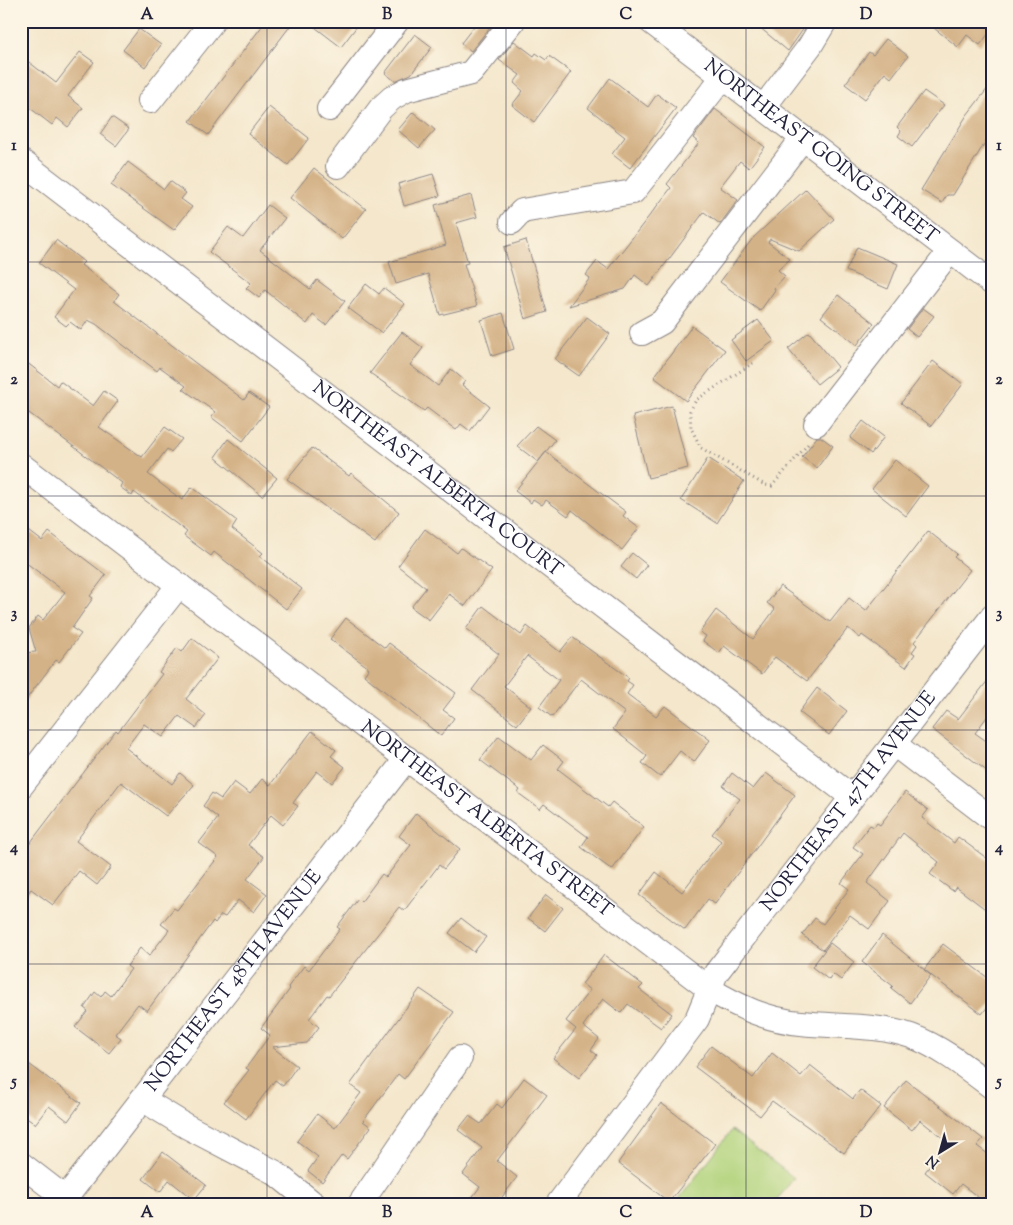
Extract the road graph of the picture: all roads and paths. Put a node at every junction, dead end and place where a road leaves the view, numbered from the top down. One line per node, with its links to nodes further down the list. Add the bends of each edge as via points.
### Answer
1 (213, 21): 7 (street)
2 (397, 21): 9 (street)
3 (513, 21): 12 (street, via 471,73 406,90 392,98)
4 (650, 21): 6 (street, NORTHEAST GOING STREET)
5 (825, 21): 8 (street)
6 (723, 78): 8 (street, NORTHEAST GOING STREET); 13 (street, via 633,192 522,211)
7 (150, 101)
8 (763, 108): 10 (street, NORTHEAST GOING STREET)
9 (329, 109)
10 (802, 138): 14 (street, NORTHEAST GOING STREET); 16 (street, via 662,322)
11 (21, 161): 25 (street, NORTHEAST ALBERTA COURT)
12 (338, 166)
13 (512, 222)
14 (950, 251): 15 (street, NORTHEAST GOING STREET); 18 (street)
15 (991, 281)
16 (642, 333)
17 (754, 363): 18 (path, via 696,400 690,411 691,428 702,448 764,485 772,486 816,434)
18 (816, 424)
19 (21, 465): 20 (street, NORTHEAST ALBERTA STREET)
20 (179, 585): 23 (street, NORTHEAST ALBERTA STREET); 24 (street)
21 (992, 617): 22 (street, NORTHEAST 47TH AVENUE)
22 (894, 744): 25 (street, NORTHEAST 47TH AVENUE); 26 (street)
23 (406, 758): 27 (street, NORTHEAST ALBERTA STREET); 30 (street, NORTHEAST 48TH AVENUE)
24 (21, 786)
25 (852, 797): 27 (street, NORTHEAST 47TH AVENUE, via 716,973)
26 (992, 819)
27 (709, 989): 29 (street, NORTHEAST ALBERTA STREET, via 735,1005 771,1018 880,1028 911,1036 940,1050); 35 (street, NORTHEAST 47TH AVENUE, via 697,1019)
28 (460, 1058): 34 (street)
29 (992, 1087)
30 (142, 1099): 32 (street, NORTHEAST 48TH AVENUE); 33 (street, via 274,1172)
31 (21, 1164): 32 (street)
32 (63, 1201)
33 (314, 1204)
34 (360, 1204)
35 (558, 1204)

